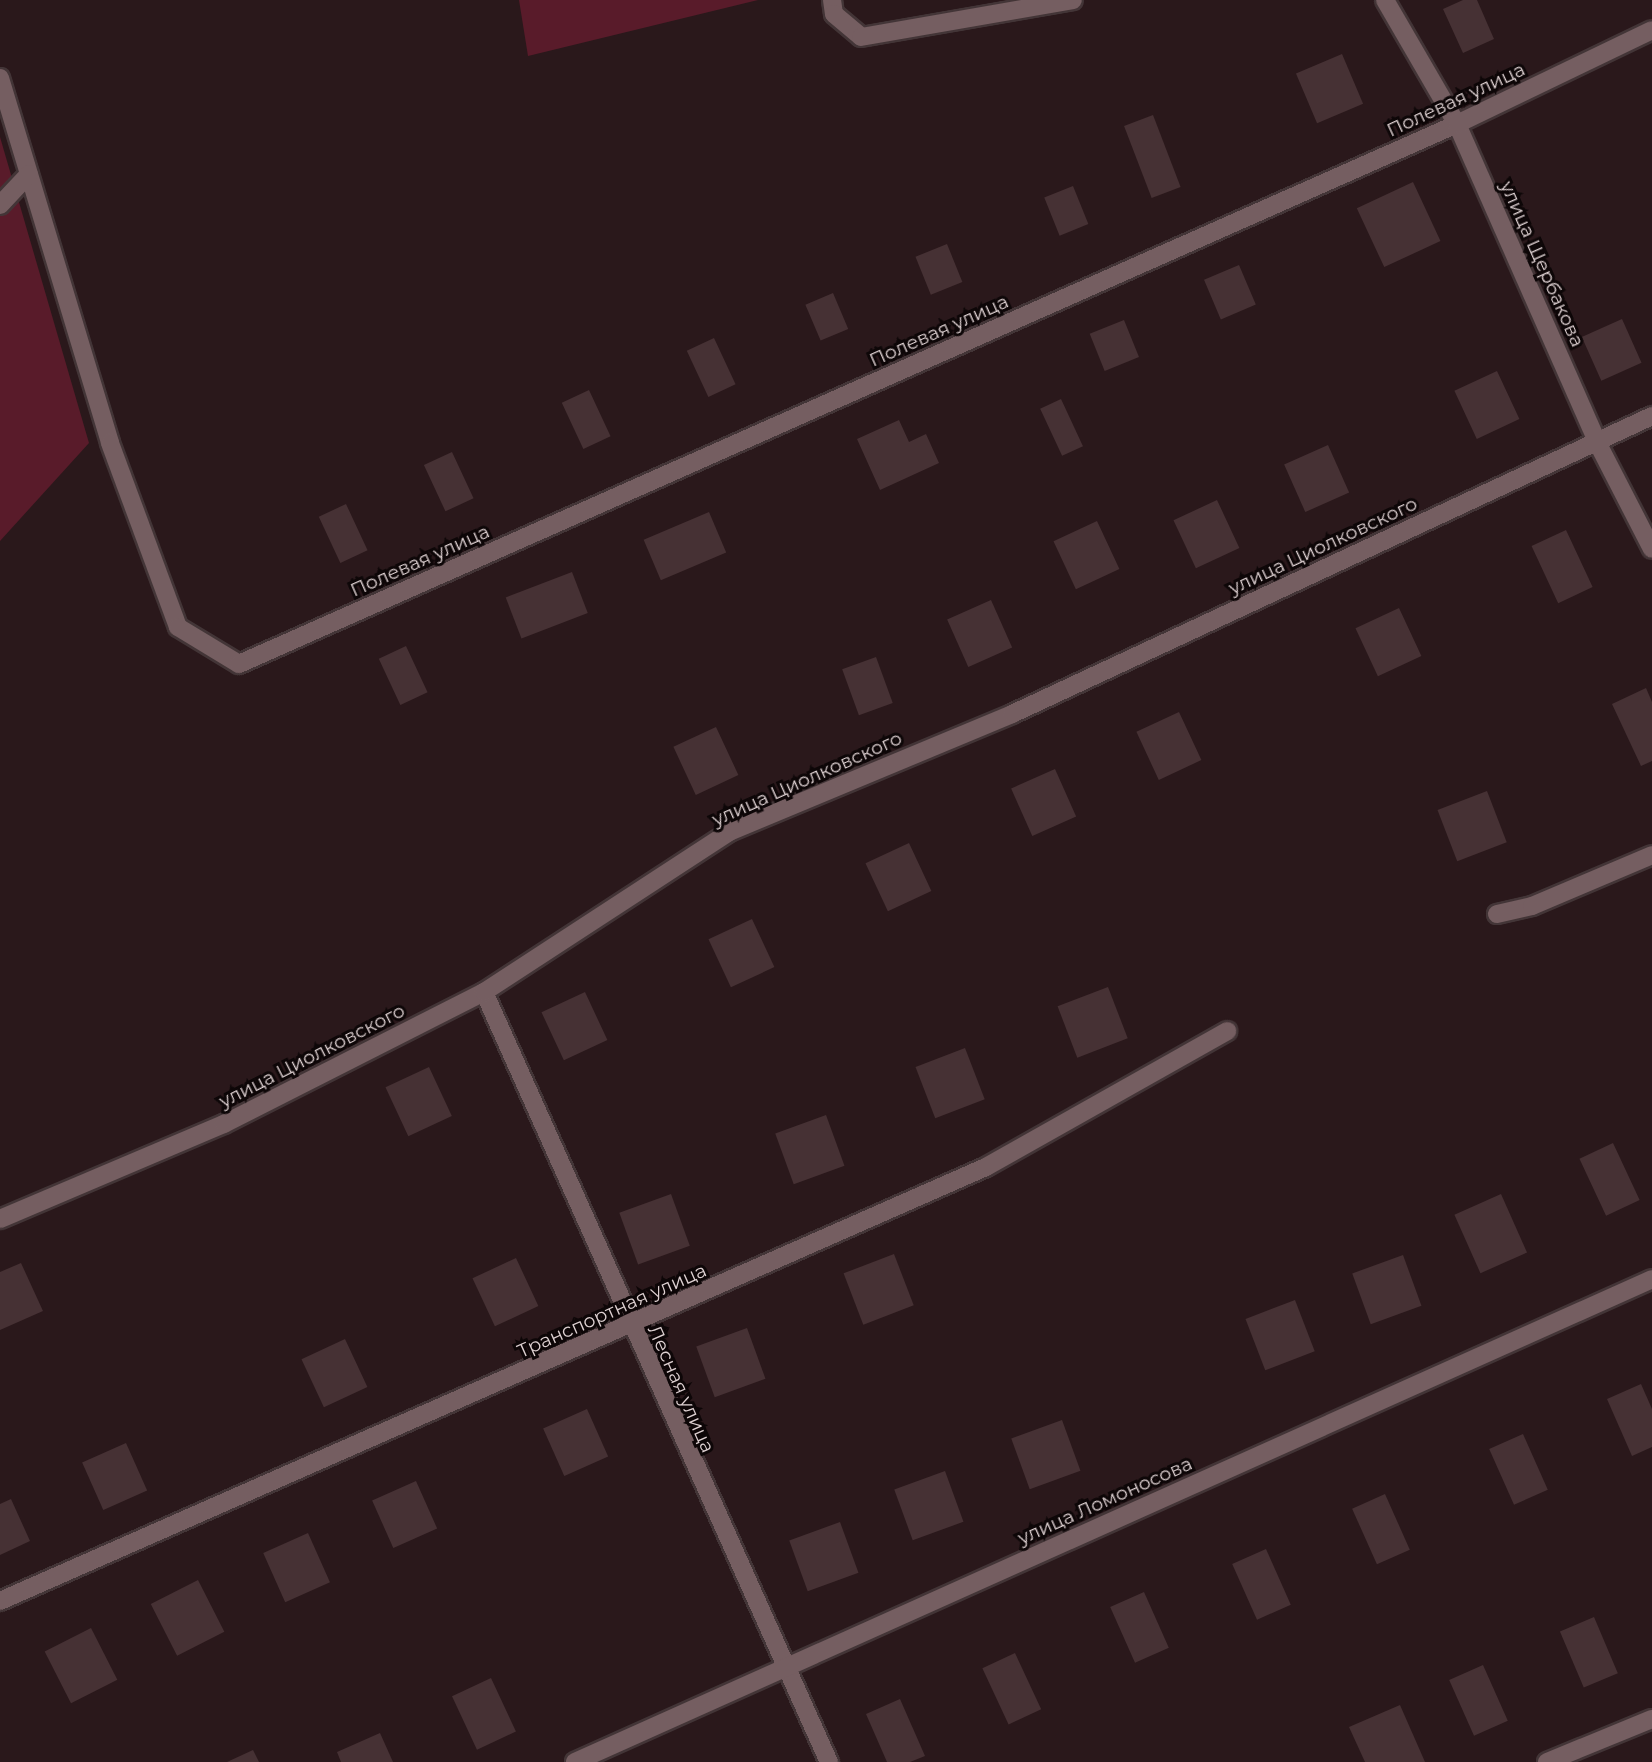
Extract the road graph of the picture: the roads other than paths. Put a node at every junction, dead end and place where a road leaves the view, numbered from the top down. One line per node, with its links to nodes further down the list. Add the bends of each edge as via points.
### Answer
1 (832, 0): 2 (street, via 834,14 860,37)
2 (1073, 0)
3 (1385, 0): 6 (street, улица Щербакова)
4 (1652, 30): 6 (street, Полевая улица)
5 (0, 78): 7 (street)
6 (1457, 124): 7 (street, Полевая улица, via 239,664 178,627 110,443); 10 (street, улица Щербакова)
7 (29, 174): 8 (street)
8 (0, 205)
9 (1652, 416): 10 (street, улица Циолковского)
10 (1597, 442): 11 (street, улица Щербакова); 14 (street, улица Циолковского, via 1012,714 729,832)
11 (1652, 548)
12 (1652, 855): 13 (street, via 1532,906)
13 (1497, 914)
14 (484, 992): 16 (street, улица Циолковского, via 224,1124); 18 (street, Лесная улица)
15 (1227, 1031): 18 (street, Транспортная улица, via 986,1167)
16 (0, 1219)
17 (1652, 1279): 20 (street, улица Ломоносова)
18 (630, 1328): 19 (street, Транспортная улица); 20 (street, Лесная улица)
19 (0, 1601)
20 (784, 1668): 22 (street, улица Ломоносова); 23 (street, Лесная улица)
21 (1652, 1719): 24 (street)
22 (575, 1762)
23 (829, 1762)
24 (1547, 1762)

